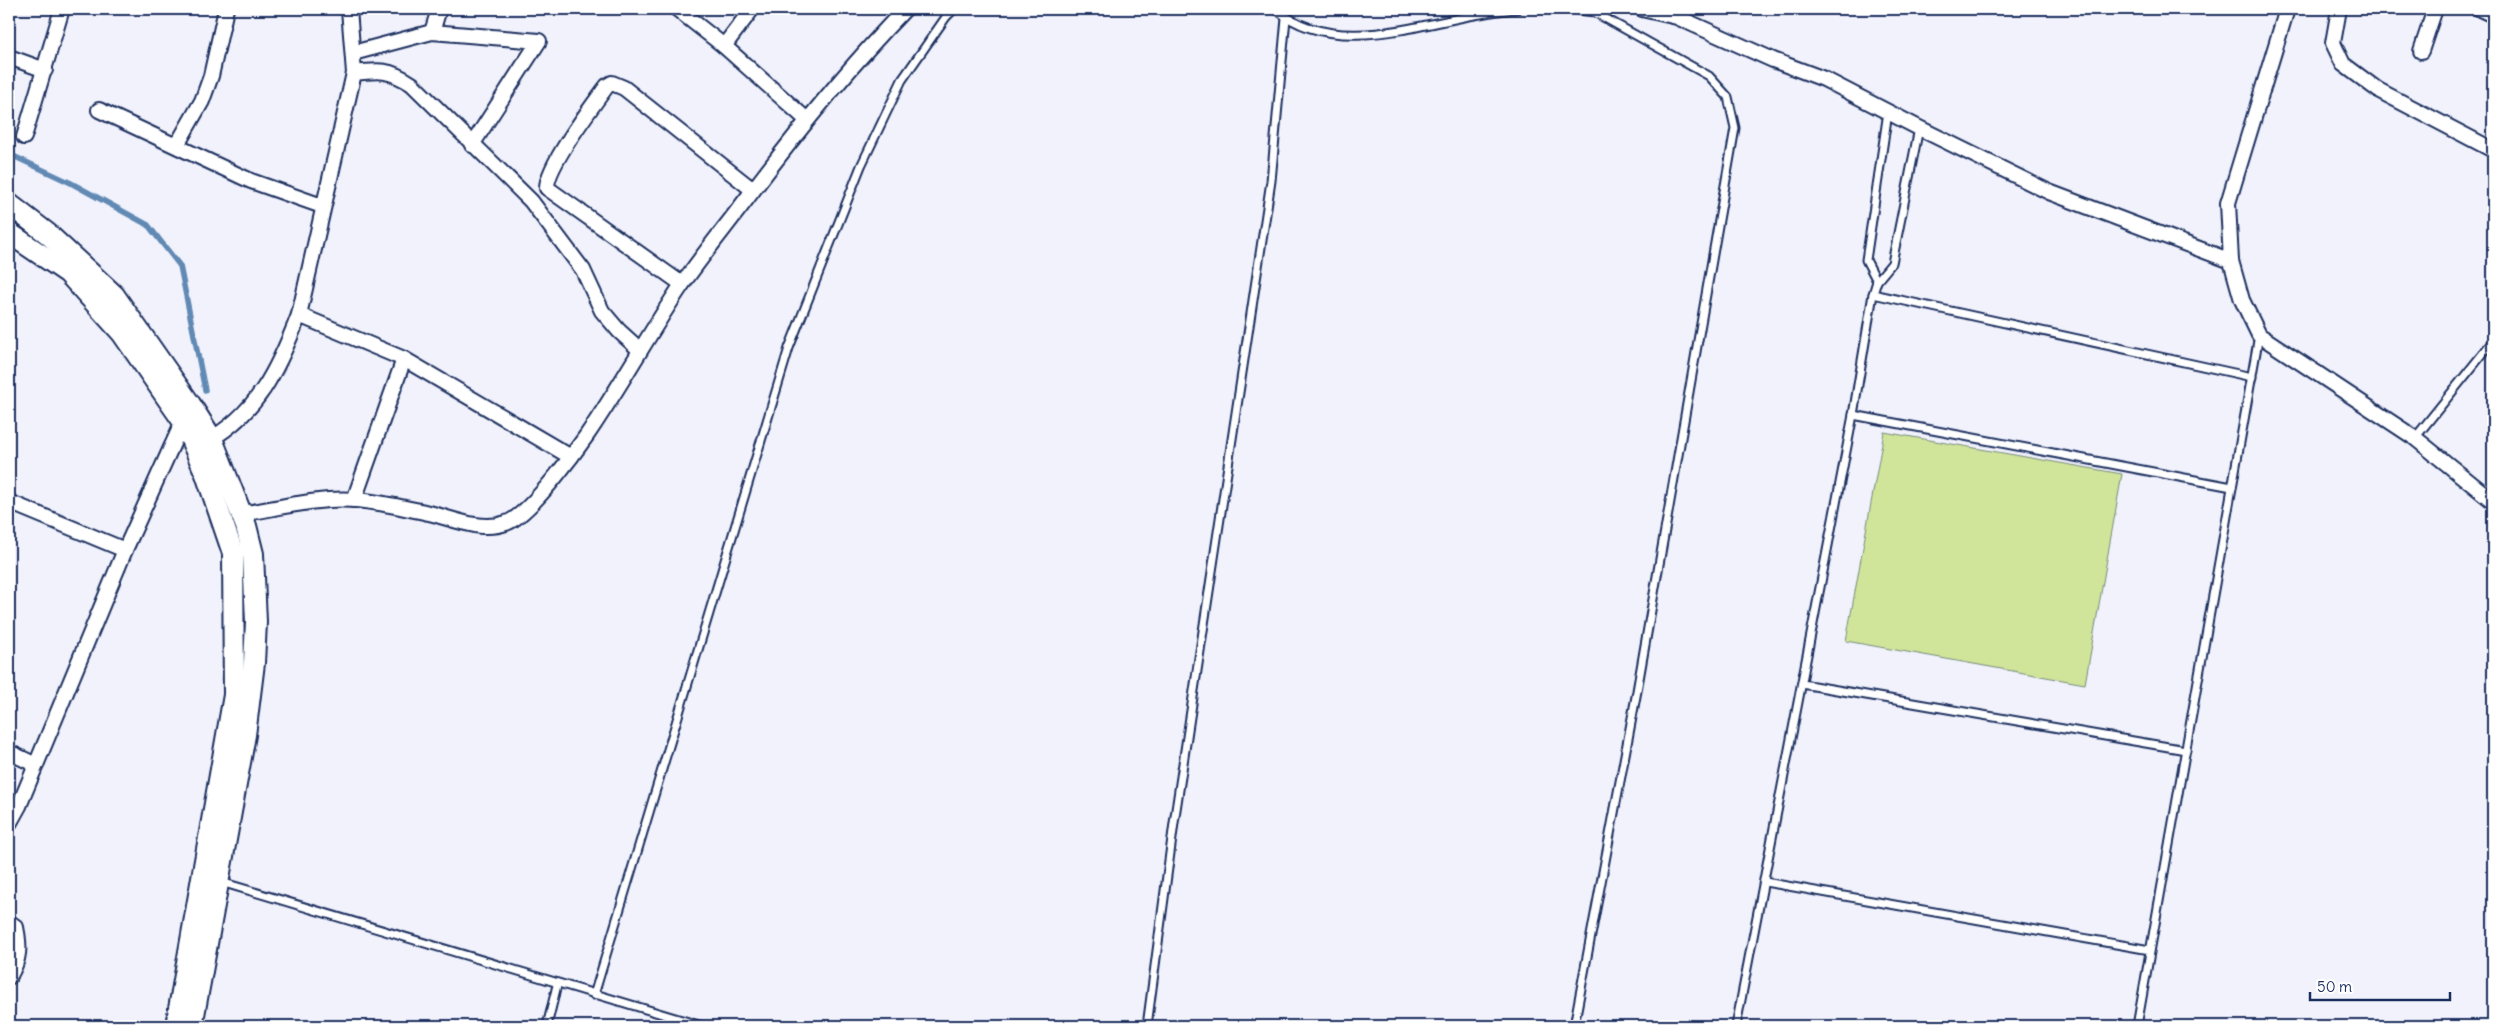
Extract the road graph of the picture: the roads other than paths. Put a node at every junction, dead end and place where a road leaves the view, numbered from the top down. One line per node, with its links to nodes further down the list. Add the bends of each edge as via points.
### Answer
1 (62, 9): 24 (street)
2 (226, 9): 31 (street, via 202,101)
3 (349, 9): 22 (street)
4 (439, 9): 19 (street)
5 (677, 9): 20 (street)
6 (752, 9): 20 (street)
7 (905, 9): 28 (street)
8 (954, 9): 70 (lane, via 902,80 861,166 789,348)
9 (1276, 9): 18 (lane)
10 (1517, 9): 18 (lane, via 1374,33 1343,33)
11 (1571, 9): 76 (lane, via 1594,12 1709,76 1728,97 1734,128 1638,691)
12 (1642, 9): 27 (street, via 1677,17 1824,79)
13 (2287, 9): 38 (street, via 2228,203)
14 (2339, 9): 33 (street, via 2333,42 2343,64 2378,90)
15 (2435, 9): 21 (street)
16 (2480, 9): 17 (street)
17 (2493, 15)
18 (1286, 18): 75 (lane, via 1271,181 1174,823)
19 (432, 32): 22 (street); 32 (street, via 539,41)
20 (724, 46): 28 (street)
21 (2421, 51)
22 (352, 53): 25 (street)
23 (9, 57): 24 (street)
24 (45, 70): 30 (street)
25 (354, 73): 32 (street, via 382,70 396,74 412,84); 36 (street)
26 (99, 110): 31 (street)
27 (1888, 112): 29 (street); 39 (lane, via 1866,260)
28 (807, 120): 34 (street)
29 (1919, 128): 38 (street, via 2050,192); 39 (lane, via 1892,263)
30 (24, 137)
31 (177, 145): 36 (street, via 251,181)
32 (472, 145): 45 (street, via 531,201 583,270 602,311)
33 (2493, 150)
34 (753, 190): 40 (street); 40 (street, via 624,88 612,83 607,86 573,133 547,188)
35 (9, 204): 51 (street, via 48,234 114,295 190,404)
36 (322, 206): 42 (street, via 310,275)
37 (9, 233): 49 (street, via 68,273 122,332)
38 (2231, 261): 43 (street, via 2242,300)
39 (1877, 281): 41 (lane)
40 (682, 284): 45 (street)
41 (1873, 294): 47 (lane); 48 (lane)
42 (299, 315): 46 (street); 51 (street, via 286,350 250,409)
43 (2259, 335): 47 (lane); 50 (street)
44 (2493, 341): 50 (lane)
45 (640, 350): 52 (street)
46 (404, 360): 52 (street); 54 (street)
47 (2252, 377): 53 (lane)
48 (1853, 415): 53 (lane); 59 (lane)
49 (183, 421): 51 (street); 58 (street)
50 (2415, 438): 55 (street)
51 (203, 444): 57 (street); 71 (street, via 233,553 234,695)
52 (572, 457): 54 (street, via 524,511 509,522 494,527)
53 (2232, 486): 60 (lane)
54 (354, 500): 57 (street)
55 (2493, 501)
56 (9, 502): 58 (street)
57 (241, 514): 64 (street, via 253,554 256,602 254,663 245,735)
58 (124, 550): 62 (street)
59 (1802, 684): 60 (lane); 65 (lane)
60 (2186, 750): 67 (lane)
61 (9, 752): 62 (street)
62 (36, 765): 63 (street)
63 (9, 824)
64 (218, 881): 69 (lane); 72 (street)
65 (1765, 882): 67 (lane); 77 (lane)
66 (9, 922): 68 (street, via 16,927 20,948 17,964)
67 (2150, 950): 78 (lane)
68 (9, 976)
69 (557, 984): 70 (lane); 73 (lane)
70 (594, 995): 74 (lane)
71 (176, 1026)
72 (192, 1026)
73 (547, 1026)
74 (702, 1026)
75 (1147, 1026)
76 (1574, 1026)
77 (1736, 1026)
78 (2137, 1026)

